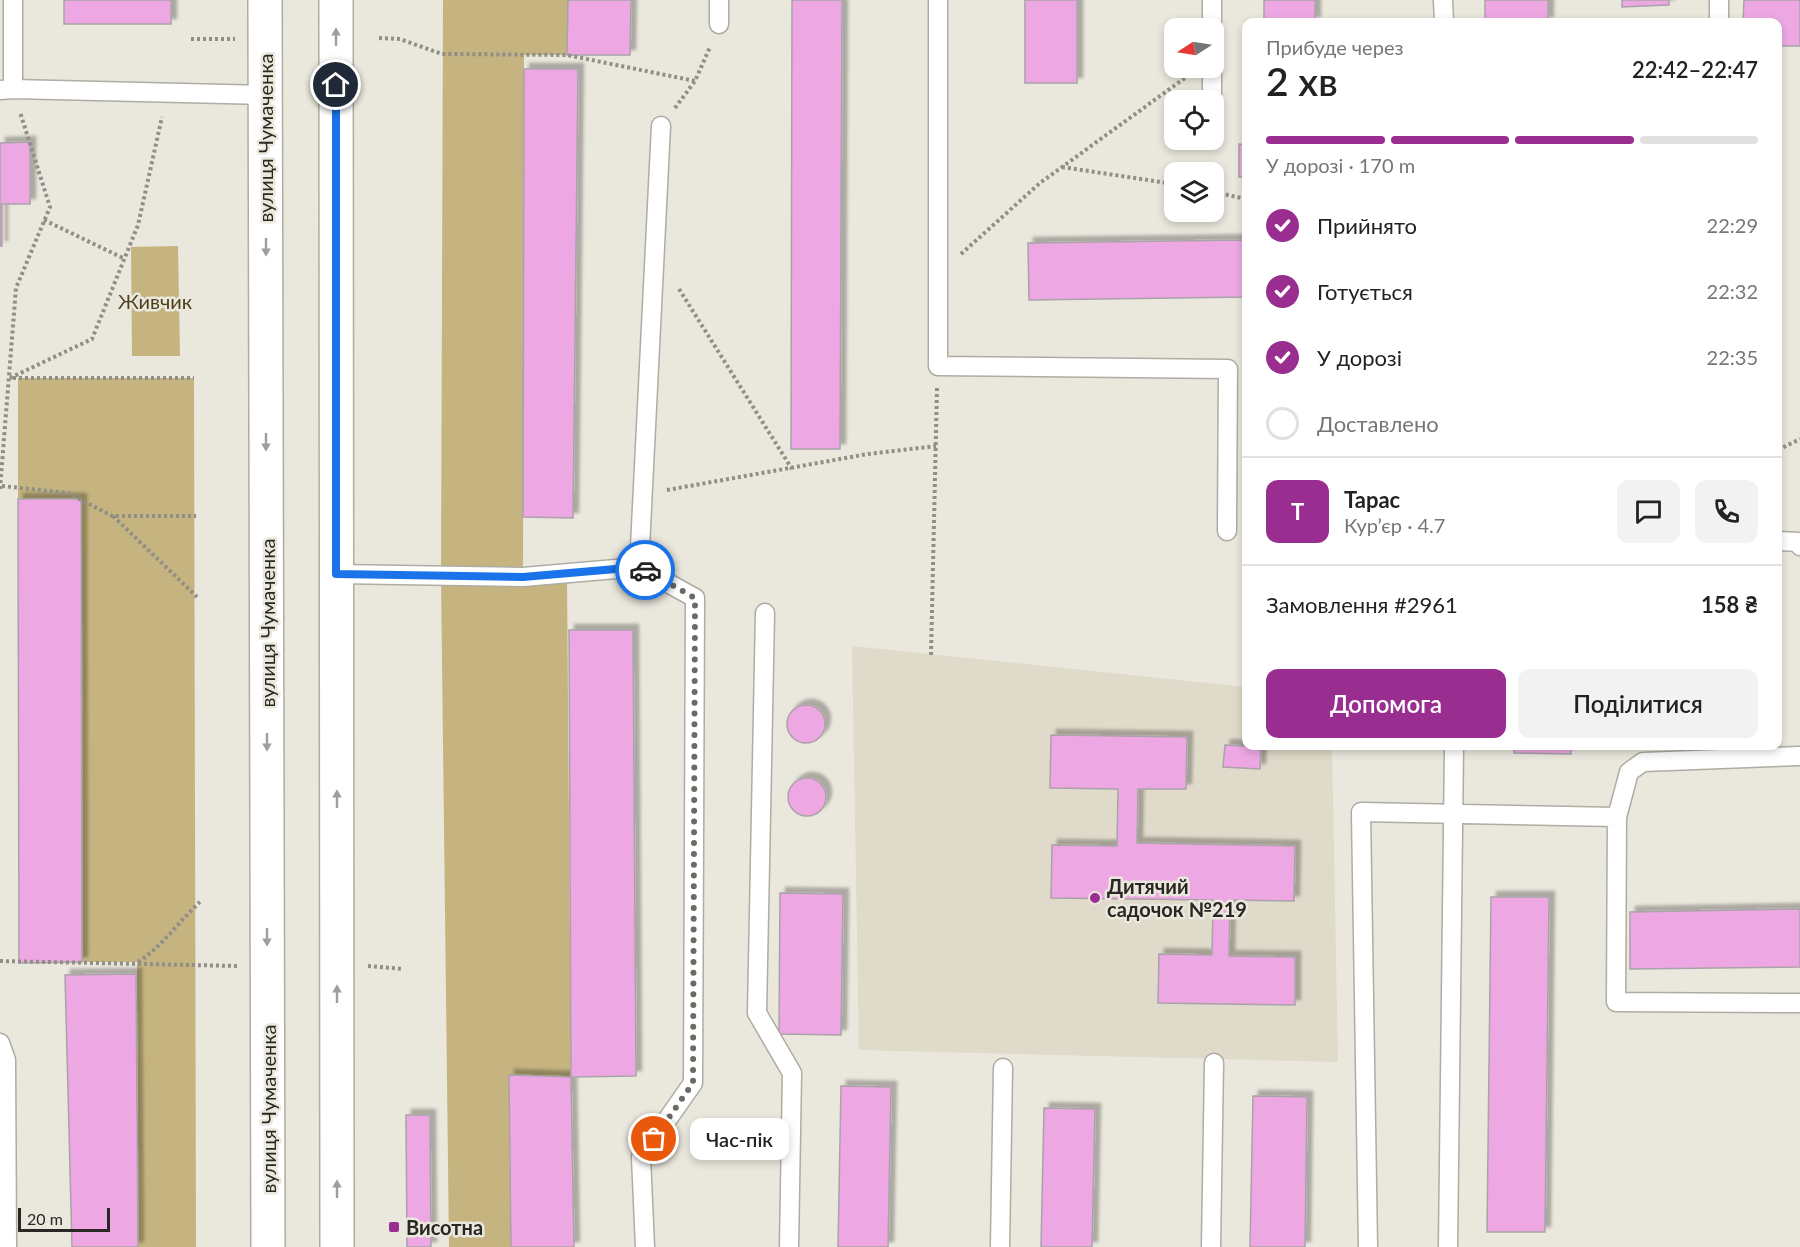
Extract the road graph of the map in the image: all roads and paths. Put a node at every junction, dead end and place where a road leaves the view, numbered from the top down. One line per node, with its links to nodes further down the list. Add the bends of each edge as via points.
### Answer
1 (13, 0): 18 (lane)
2 (265, 0): 20 (street, вулиця Чумаченка)
3 (336, 0): 47 (street, one-way to 3)
4 (719, 0): 12 (lane)
5 (938, 0): 29 (lane)
6 (1212, 0): 9 (lane)
7 (1443, 0): 10 (lane)
8 (1719, 0): 11 (lane)
9 (1212, 18)
10 (1444, 18)
11 (1719, 18)
12 (719, 24): 17 (path)
13 (379, 38): 17 (path, via 400,39 442,54 567,56)
14 (192, 39): 15 (path)
15 (236, 39)
16 (1184, 78): 22 (path)
17 (695, 81): 21 (path)
18 (7, 90): 19 (lane); 26 (path, via 50,207)
19 (168, 93): 20 (lane); 28 (path, via 138,225)
20 (265, 95): 68 (street, вулиця Чумаченка, one-way to 68)
21 (661, 126): 27 (lane)
22 (1061, 167): 23 (path); 29 (path)
23 (1164, 182)
24 (1224, 194): 25 (path)
25 (1242, 198)
26 (44, 220): 28 (path); 31 (path, via 16,288)
27 (655, 252): 38 (path); 40 (lane)
28 (125, 259): 31 (path, via 92,339)
29 (938, 275): 30 (lane)
30 (938, 366): 36 (path); 43 (lane, via 1228,369)
31 (10, 378): 32 (path); 34 (path)
32 (194, 378)
33 (0, 422): 34 (path)
34 (7, 422): 39 (path)
35 (1800, 439): 37 (path)
36 (936, 446): 38 (path); 50 (path)
37 (1782, 448)
38 (792, 469): 40 (path)
39 (1, 487): 41 (path, via 68,493)
40 (643, 495): 46 (lane)
41 (112, 516): 42 (path); 48 (path)
42 (196, 516)
43 (1227, 531)
44 (1782, 541): 45 (lane, via 1799,542)
45 (1800, 546)
46 (639, 567): 47 (lane, via 523,577); 70 (lane, via 695,598 693,1083 641,1157)
47 (336, 574): 69 (street, one-way to 47)
48 (196, 597)
49 (765, 613): 71 (lane, via 757,1013 792,1073)
50 (931, 654)
51 (1454, 750): 55 (lane)
52 (1651, 750): 54 (lane)
53 (1800, 756): 54 (lane)
54 (1643, 762): 56 (lane, via 1629,772)
55 (1454, 816): 56 (lane); 74 (lane, via 1361,812); 75 (lane)
56 (1617, 817): 63 (lane, via 1616,1002)
57 (200, 902): 59 (path, via 167,938)
58 (0, 961): 59 (path)
59 (137, 962): 60 (path)
60 (241, 966)
61 (368, 966): 62 (path)
62 (403, 969)
63 (1800, 1003)
64 (0, 1042): 67 (lane, via 6,1060)
65 (1214, 1063): 73 (lane)
66 (1003, 1068): 72 (lane)
67 (6, 1247)
68 (268, 1247)
69 (337, 1247)
70 (645, 1247)
71 (789, 1247)
72 (1000, 1247)
73 (1210, 1247)
74 (1368, 1247)
75 (1448, 1247)

